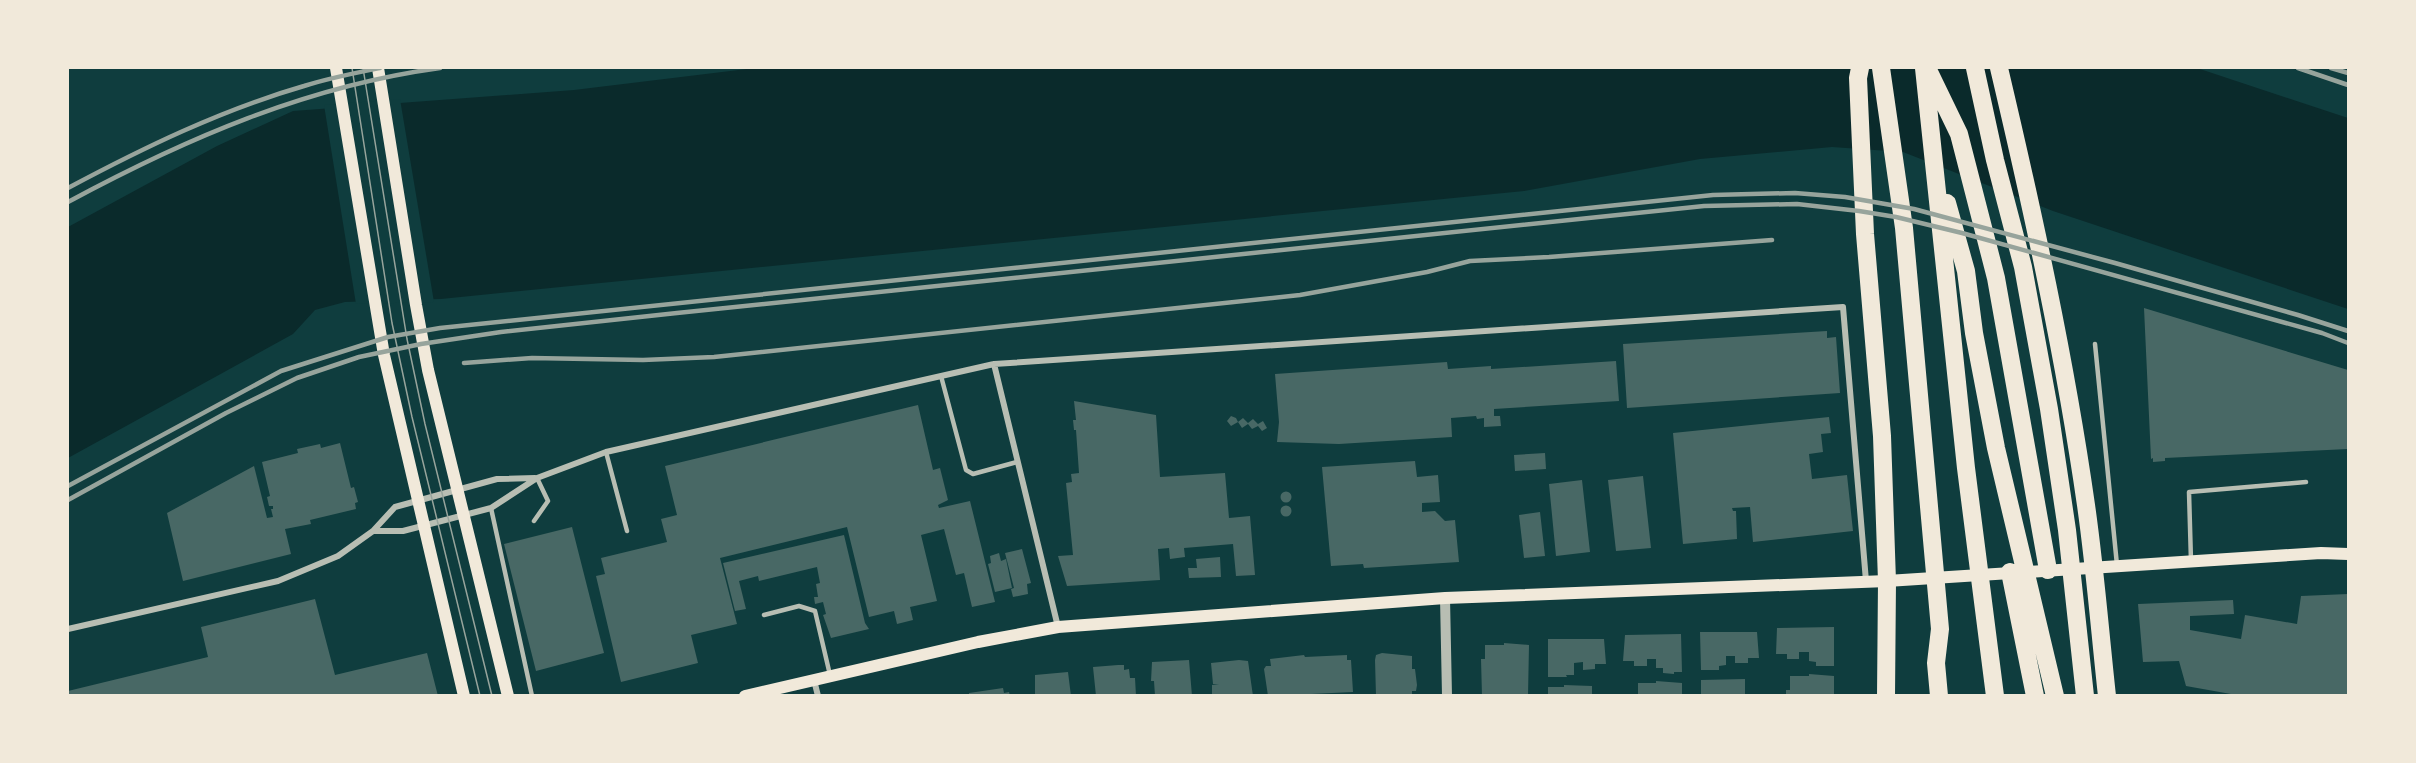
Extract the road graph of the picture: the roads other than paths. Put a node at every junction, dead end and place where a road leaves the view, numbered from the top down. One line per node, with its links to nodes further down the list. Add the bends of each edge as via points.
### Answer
1 (336, 68): 35 (main road, via 384,355)
2 (378, 68): 34 (main road, via 428,370)
3 (1860, 68): 26 (highway, via 1865,234 1882,436)
4 (1881, 68): 31 (highway, via 1904,228)
5 (1925, 68): 8 (highway); 23 (highway, via 1959,134 1996,278)
6 (1975, 68): 46 (highway, via 2024,267 2049,409)
7 (1999, 68): 47 (highway, via 2061,351 2086,506)
8 (1934, 155): 43 (highway, via 1966,468); 45 (highway, via 1966,271 1996,448)
9 (2095, 344): 22 (lane)
10 (994, 364): 11 (street); 13 (street); 25 (street, via 1844,307)
11 (941, 376): 12 (street); 13 (lane, via 966,470 973,474)
12 (606, 452): 14 (street); 19 (lane)
13 (1017, 462): 29 (street)
14 (537, 478): 16 (street); 17 (lane, via 548,501); 18 (street, via 498,479 395,507)
15 (2306, 482): 21 (lane, via 2189,492)
16 (491, 508): 18 (street, via 404,531); 36 (lane)
17 (534, 521)
18 (373, 531): 30 (street, via 338,555 278,581)
19 (627, 531)
20 (2349, 554): 21 (main road)
21 (2192, 561): 22 (main road)
22 (2117, 566): 23 (main road)
23 (2048, 570): 24 (main road)
24 (2010, 572): 26 (main road); 44 (highway)
25 (1866, 580): 26 (main road); 27 (main road)
26 (1887, 581): 40 (highway)
27 (1446, 598): 29 (main road); 39 (street)
28 (764, 615): 32 (lane, via 799,606 815,611)
29 (1058, 627): 32 (main road)
30 (68, 629)
31 (1940, 629): 41 (highway, via 1936,663); 42 (highway)
32 (830, 676): 33 (main road)
33 (814, 680): 37 (main road); 38 (street)
34 (507, 691)
35 (464, 696)
36 (532, 696)
37 (745, 696)
38 (818, 696)
39 (1448, 696)
40 (1886, 696)
41 (1939, 696)
42 (1950, 696)
43 (1995, 696)
44 (2035, 696)
45 (2055, 696)
46 (2085, 696)
47 (2108, 696)

